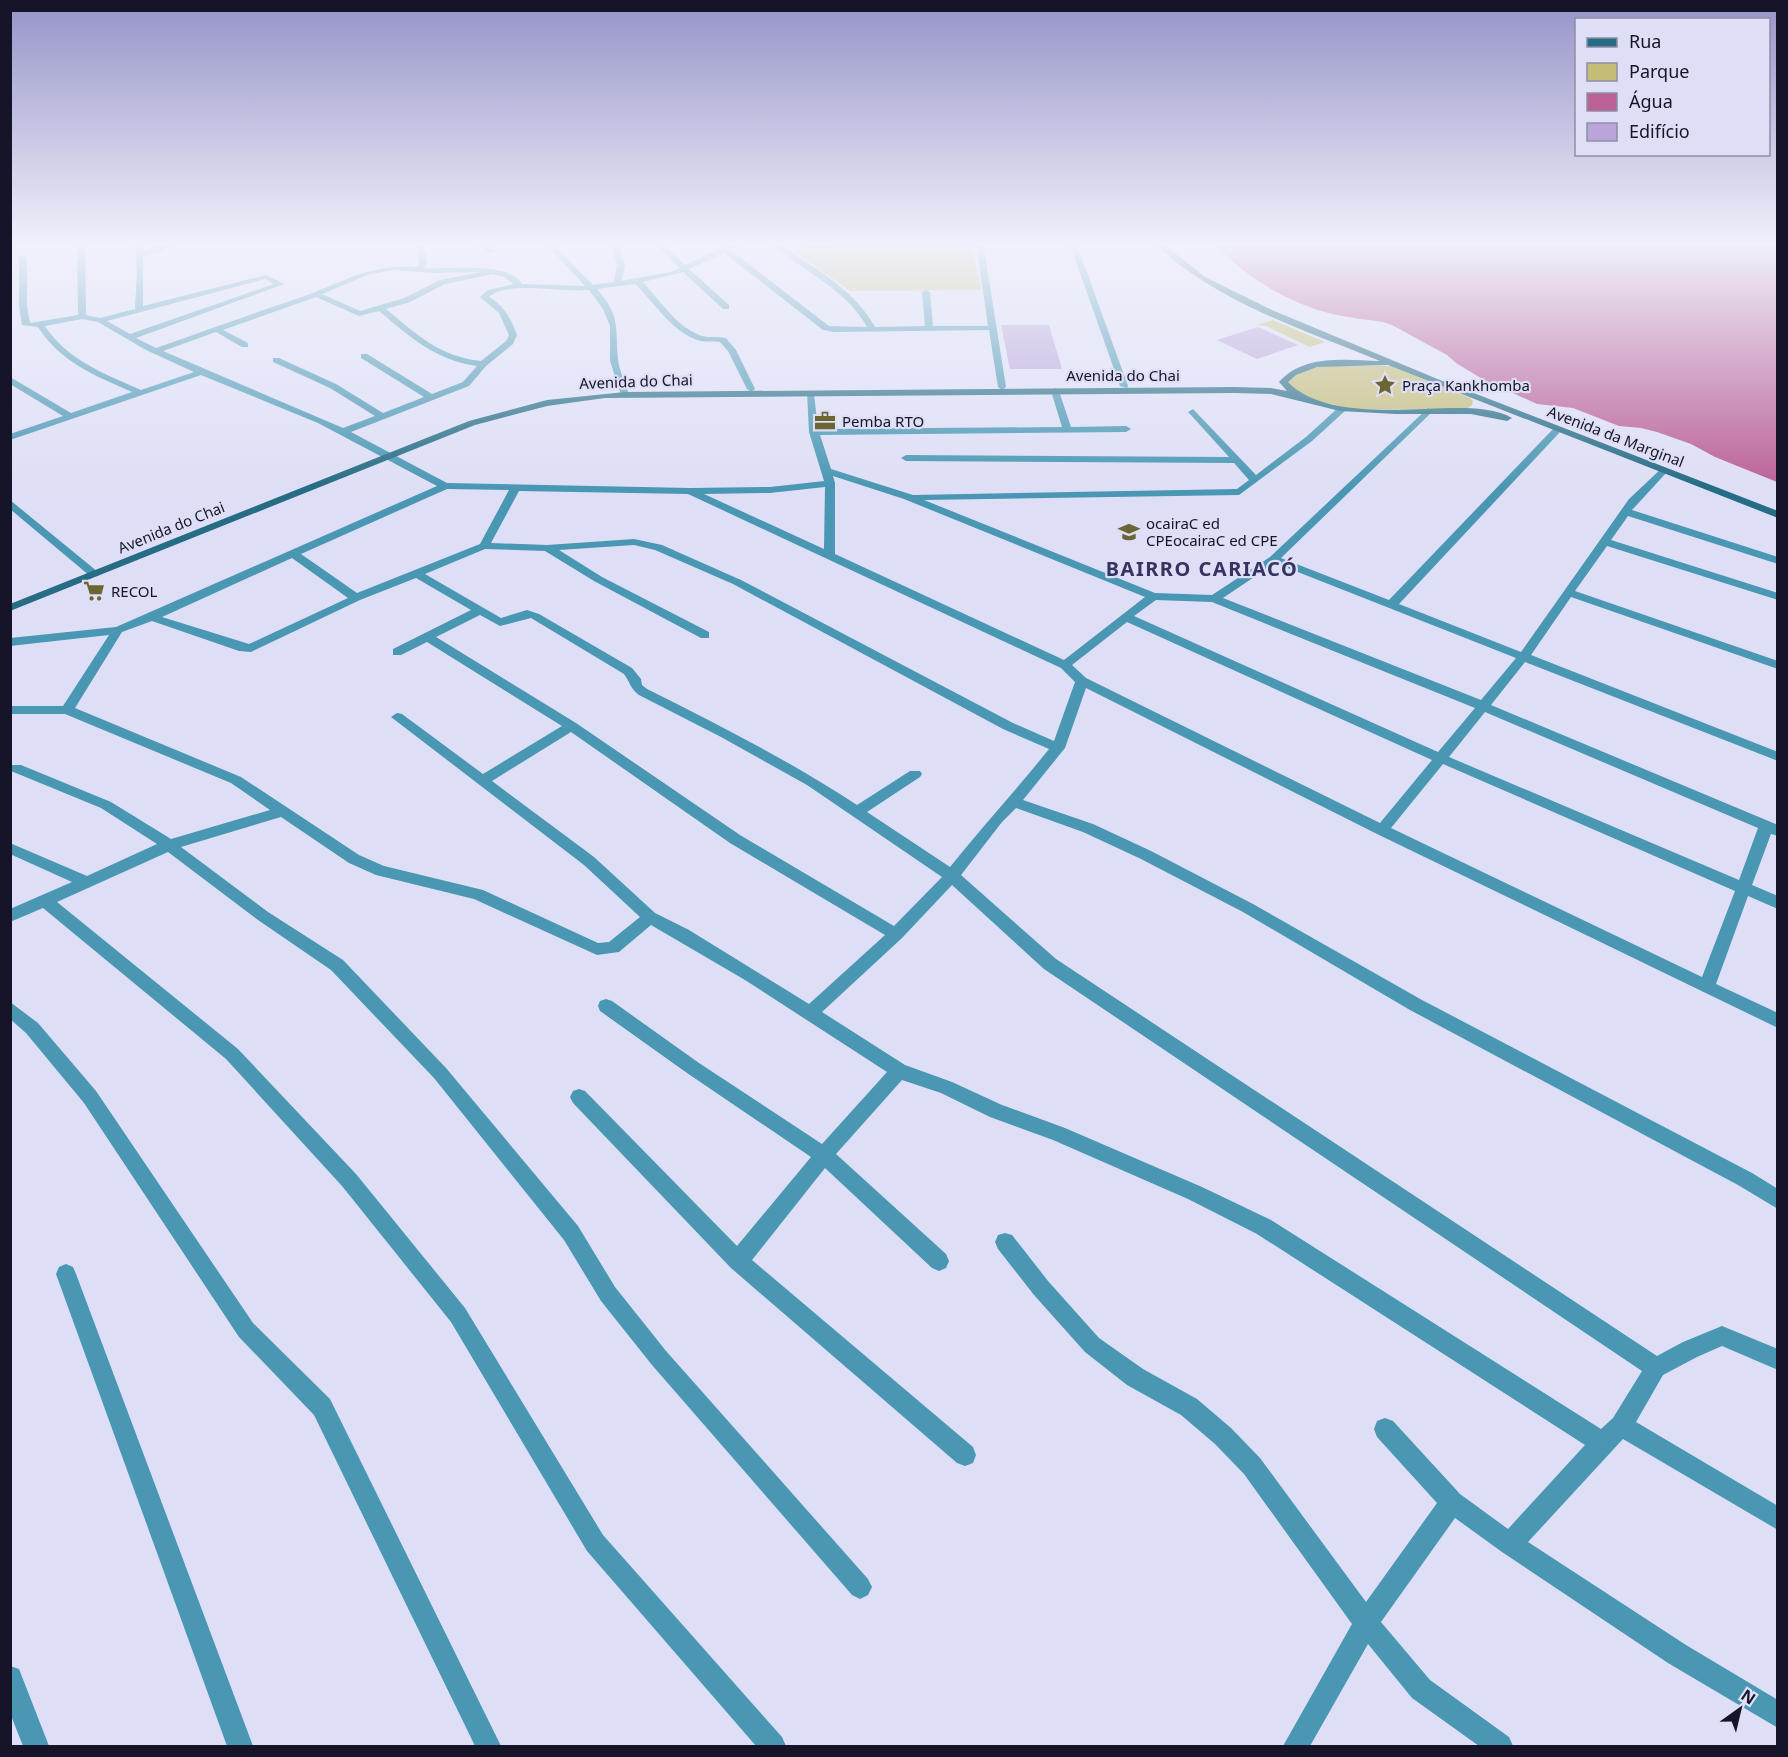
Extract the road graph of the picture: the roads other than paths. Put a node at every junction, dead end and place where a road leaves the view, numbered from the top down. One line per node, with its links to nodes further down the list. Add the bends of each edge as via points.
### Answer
1 (25, 324): 16 (street)
2 (45, 324): 16 (street)
3 (107, 324): 21 (street)
4 (167, 324): 21 (street)
5 (237, 324): 20 (street)
6 (399, 324): 28 (street, via 436,353 459,362)
7 (508, 324): 28 (street, via 513,338)
8 (613, 324): 37 (street, via 614,361)
9 (680, 324): 35 (street, via 700,337 723,340)
10 (820, 324): 19 (street, via 834,330)
11 (870, 324): 19 (street)
12 (929, 324): 18 (street)
13 (990, 324): 17 (street)
14 (1102, 324): 33 (street)
15 (1298, 324): 22 (main road, Avenida da Marginal)
16 (40, 325): 38 (street, via 58,350)
17 (991, 328): 18 (street); 34 (street)
18 (929, 329): 19 (street)
19 (873, 330)
20 (219, 331): 23 (street); 24 (street)
21 (130, 337): 24 (street)
22 (1335, 340): 27 (main road, via 1343,346 1345,354); 29 (main road, Avenida da Marginal)
23 (245, 345)
24 (156, 351): 30 (street)
25 (364, 356): 41 (street)
26 (276, 360): 48 (street, via 342,392)
27 (1327, 363): 29 (main road, Avenida do Chai); 32 (main road, Avenida do Chai, via 1310,366)
28 (483, 364): 41 (street, via 466,384)
29 (1392, 364): 42 (main road, Avenida da Marginal)
30 (198, 373): 38 (street); 53 (street)
31 (10, 380): 47 (street)
32 (1283, 382): 33 (main road, Avenida do Chai); 40 (main road, Avenida do Chai, via 1287,389)
33 (1124, 386): 34 (main road, Avenida do Chai)
34 (1002, 387): 35 (main road, Avenida do Chai)
35 (751, 389): 37 (main road, Avenida do Chai)
36 (1055, 391): 39 (main road, Avenida do Chai); 40 (main road, Avenida do Chai, via 1253,390); 50 (street)
37 (624, 392): 39 (main road, Avenida do Chai); 56 (main road, Avenida do Chai, via 512,410)
38 (141, 393): 47 (street)
39 (810, 394): 54 (street)
40 (1302, 397): 43 (main road, Avenida do Chai)
41 (432, 398): 48 (street)
42 (1479, 399): 45 (main road, via 1476,407); 49 (main road, Avenida da Marginal)
43 (1342, 409): 44 (main road, Avenida do Chai); 61 (street)
44 (1428, 411): 45 (main road, Avenida do Chai); 74 (street)
45 (1467, 411): 49 (main road, Avenida do Chai)
46 (1192, 412): 58 (street)
47 (71, 417): 55 (street)
48 (382, 417): 53 (street)
49 (1537, 423): 52 (main road, Avenida da Marginal)
50 (1067, 429): 51 (street); 54 (street)
51 (1126, 429)
52 (1557, 430): 59 (main road, Avenida da Marginal); 84 (street)
53 (342, 432): 56 (street)
54 (814, 432): 60 (street)
55 (10, 437)
56 (389, 453): 62 (street); 76 (main road, Avenida do Chai)
57 (906, 458): 58 (street)
58 (1236, 459): 61 (street)
59 (1663, 470): 67 (street); 68 (main road, Avenida da Marginal)
60 (828, 477): 64 (street, via 770,490); 65 (street); 73 (street)
61 (1254, 479): 65 (street, via 1249,487 1227,494)
62 (445, 486): 63 (street); 72 (street)
63 (515, 488): 64 (street); 70 (street)
64 (690, 491): 73 (street)
65 (908, 497): 79 (street)
66 (10, 503): 76 (street)
67 (1626, 512): 69 (street); 75 (street)
68 (1778, 515)
69 (1605, 542): 78 (street); 80 (street)
70 (484, 546): 71 (street); 77 (street)
71 (547, 548): 90 (street); 103 (street, via 634,542 658,547 737,582 1008,726)
72 (293, 555): 81 (street); 87 (street)
73 (829, 556): 95 (street)
74 (1274, 559): 82 (street); 84 (street)
75 (1778, 561)
76 (92, 572): 83 (main road, Avenida do Chai); 85 (main road, Avenida do Chai)
77 (416, 573): 81 (street); 86 (street)
78 (1569, 593): 94 (street); 96 (street)
79 (1153, 596): 82 (street); 88 (street)
80 (1778, 597)
81 (356, 598): 87 (street, via 251,648)
82 (1214, 599): 98 (street)
83 (10, 600)
84 (1392, 604): 94 (street)
85 (10, 608)
86 (479, 611): 91 (street); 111 (street, via 500,622 527,614 536,616 628,671 643,692 783,766)
87 (152, 617): 89 (street)
88 (1126, 617): 95 (street); 105 (street)
89 (118, 630): 92 (street); 100 (street)
90 (705, 634)
91 (427, 637): 93 (street); 102 (street)
92 (10, 642)
93 (397, 652)
94 (1524, 656): 98 (street); 104 (street)
95 (1065, 665): 97 (street)
96 (1778, 665)
97 (1082, 681): 103 (street); 113 (street)
98 (1483, 706): 105 (street); 112 (street)
99 (10, 710): 100 (street)
100 (67, 710): 110 (street, via 236,780)
101 (397, 717): 108 (street)
102 (571, 726): 108 (street); 123 (street, via 735,839)
103 (1058, 748): 109 (street)
104 (1778, 757)
105 (1440, 758): 113 (street); 118 (street)
106 (16, 768): 114 (street, via 106,805)
107 (915, 774): 111 (street)
108 (482, 781): 122 (street, via 589,861)
109 (1014, 802): 116 (street); 132 (street, via 1088,828 1248,908 1416,1005)
110 (283, 811): 114 (street); 122 (street, via 354,859 381,871 478,894 597,949 613,948)
111 (857, 812): 116 (street)
112 (1772, 829): 118 (street)
113 (1382, 830): 124 (street)
114 (169, 845): 117 (street); 146 (street, via 263,916 337,965 440,1073 571,1233 608,1294 659,1358)
115 (10, 848): 117 (street)
116 (952, 876): 123 (street); 138 (street, via 1050,964)
117 (87, 882): 119 (street)
118 (1743, 887): 120 (street); 124 (street)
119 (44, 900): 121 (street); 153 (street, via 232,1054 349,1180 459,1315 595,1543)
120 (1778, 903)
121 (10, 916)
122 (650, 917): 127 (street, via 752,975)
123 (896, 934): 127 (street)
124 (1707, 986): 128 (street)
125 (606, 1006): 131 (street)
126 (10, 1009): 152 (street, via 32,1028 90,1097 246,1330 322,1407)
127 (809, 1014): 129 (street)
128 (1778, 1021)
129 (899, 1071): 131 (street); 141 (street, via 1059,1134 1264,1227)
130 (579, 1097): 134 (street)
131 (824, 1155): 134 (street); 135 (street)
132 (1778, 1200)
133 (1005, 1242): 147 (street, via 1092,1345 1135,1377 1189,1407 1244,1458)
134 (738, 1261): 142 (street)
135 (939, 1261)
136 (66, 1274): 151 (street)
137 (1778, 1360): 138 (street, via 1722,1336 1690,1348)
138 (1656, 1368): 139 (street)
139 (1621, 1426): 141 (street); 144 (street)
140 (1385, 1429): 143 (street)
141 (1602, 1443): 145 (street)
142 (966, 1455)
143 (1452, 1503): 145 (street); 147 (street)
144 (1778, 1519)
145 (1509, 1544): 149 (street, via 1677,1654)
146 (860, 1587)
147 (1366, 1623): 154 (street); 155 (street, via 1420,1689)
148 (10, 1678): 150 (street)
149 (1778, 1714)
150 (36, 1746)
151 (240, 1746)
152 (488, 1746)
153 (773, 1746)
154 (1296, 1746)
155 (1500, 1746)

